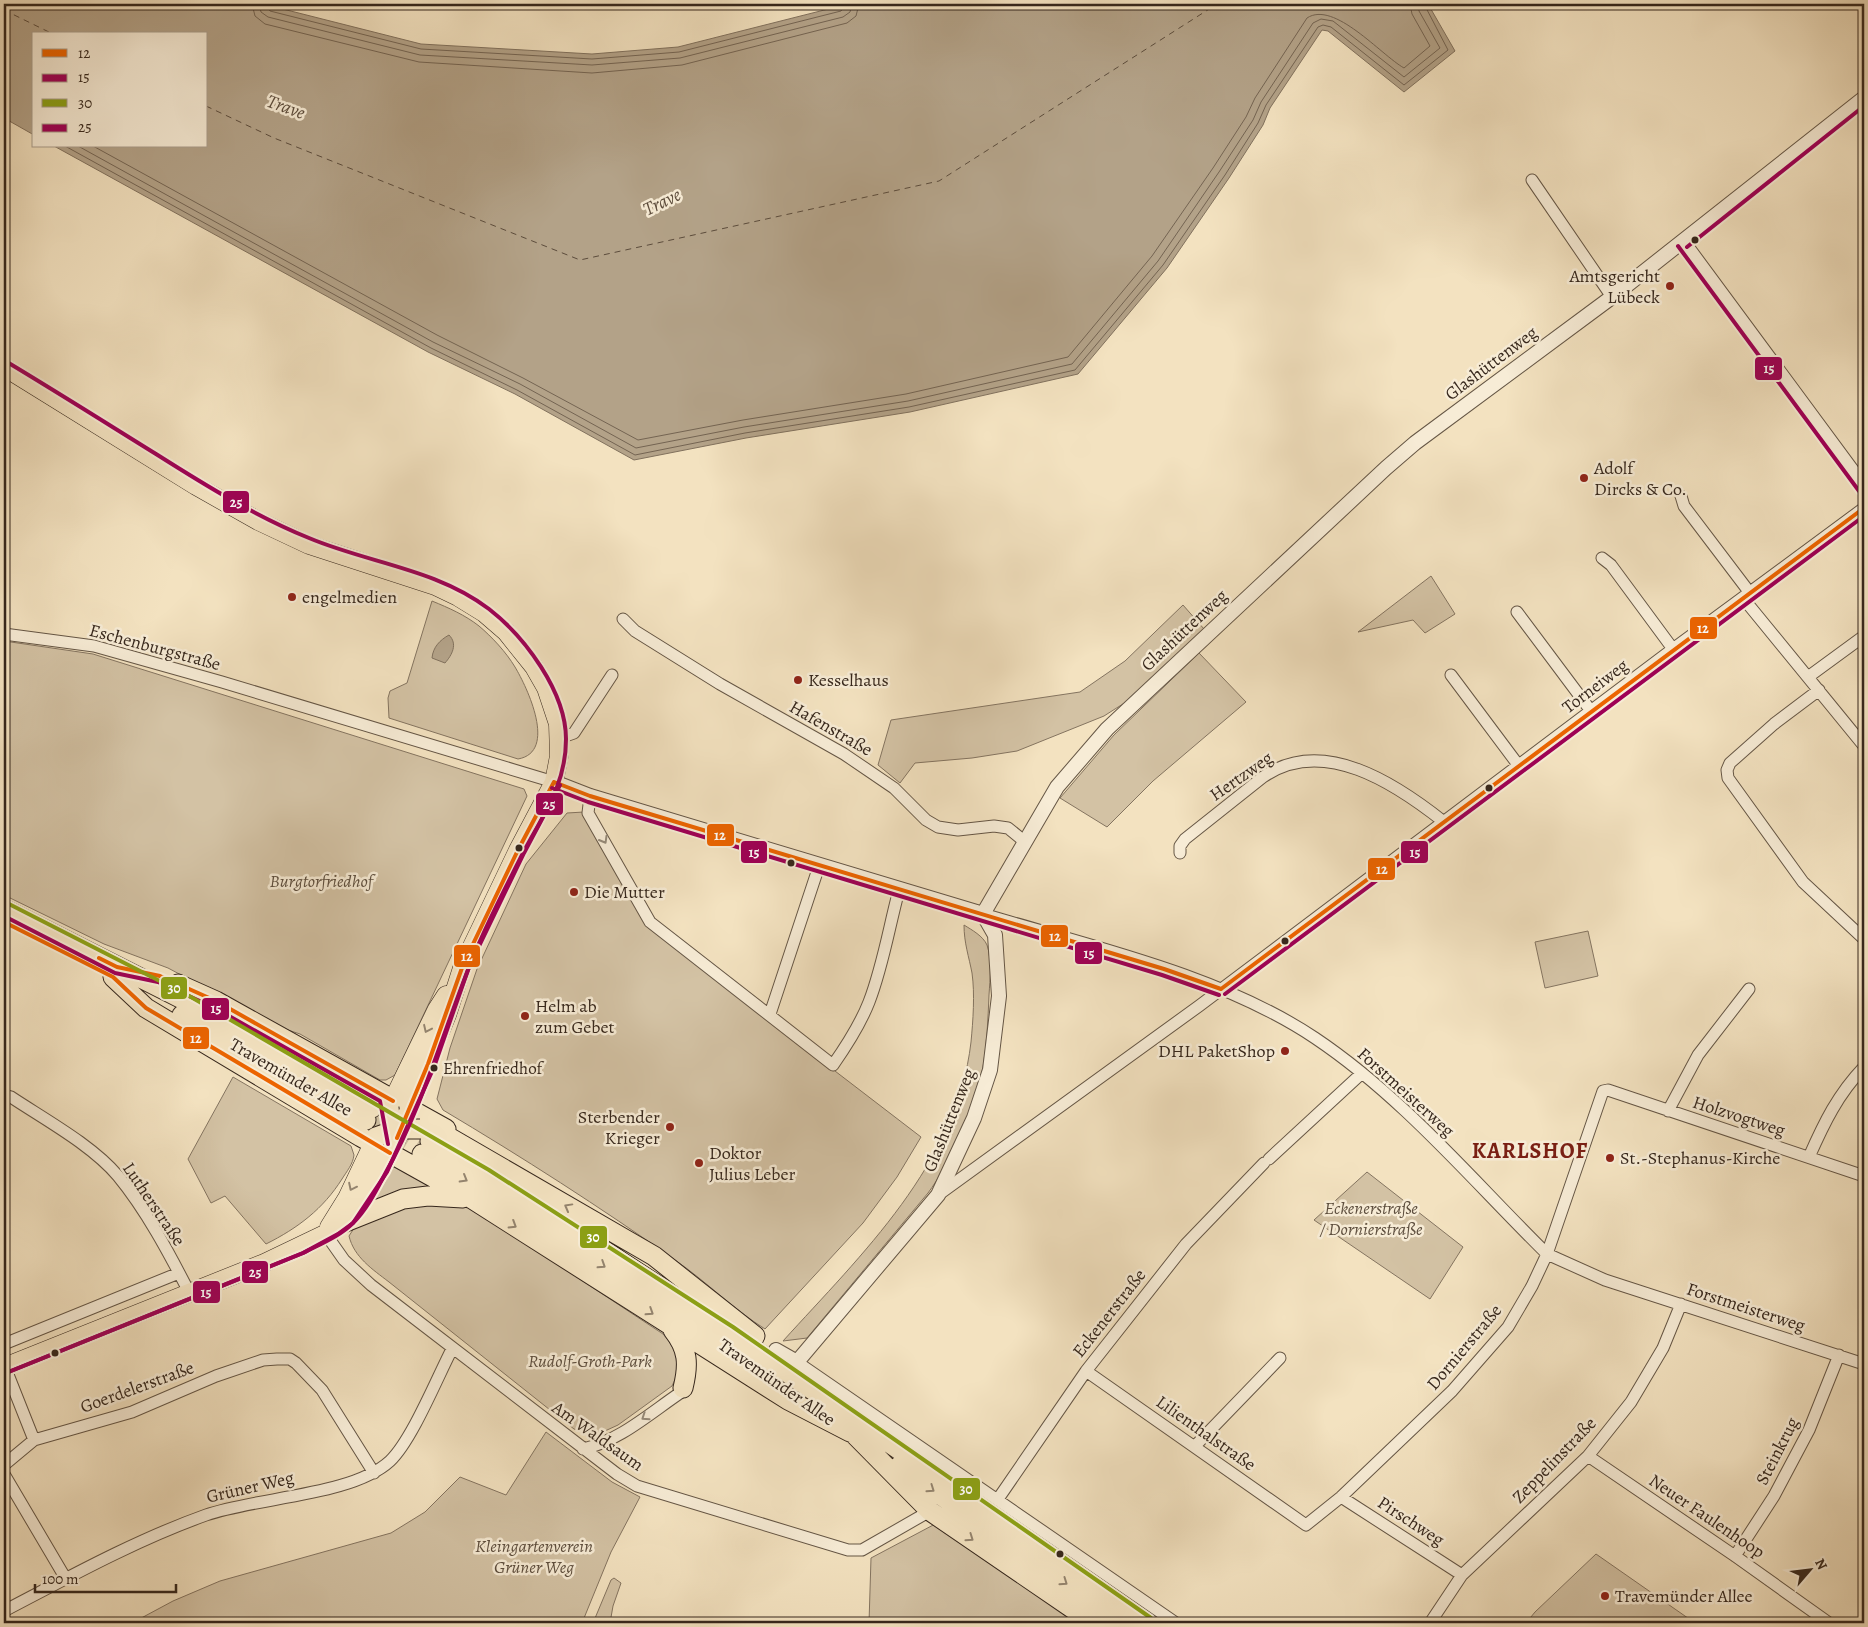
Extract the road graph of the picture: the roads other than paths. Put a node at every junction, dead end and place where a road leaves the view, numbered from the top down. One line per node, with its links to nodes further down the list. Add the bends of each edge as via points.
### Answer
1 (1864, 98): 3 (street, Glashüttenweg)
2 (1532, 180): 4 (street)
3 (1683, 242): 4 (street, Glashüttenweg); 6 (street)
4 (1612, 297): 27 (street, Glashüttenweg, via 1386,468 1107,729 1057,787)
5 (4, 367): 21 (main road, via 258,521 309,545 435,586 484,613 506,632 534,667 546,688)
6 (1864, 487)
7 (1681, 496): 10 (street, via 1684,506)
8 (1864, 508): 10 (street, Torneiweg)
9 (1602, 558): 15 (street, via 1611,565)
10 (1747, 595): 15 (street, Torneiweg); 18 (street)
11 (1517, 612): 20 (street)
12 (622, 619): 27 (street, Hafenstraße, via 635,631 720,684 844,754 894,788 926,820 938,827 958,830 994,826 1008,828)
13 (4, 634): 24 (street, Eschenburgstraße, via 94,646)
14 (1864, 636): 18 (street)
15 (1673, 648): 20 (street, Torneiweg)
16 (612, 675): 21 (street, via 574,732)
17 (1451, 675): 23 (street)
18 (1808, 677): 19 (street)
19 (1818, 690): 22 (street); 34 (street, via 1730,763 1728,778 1803,882)
20 (1591, 711): 23 (street, Torneiweg)
21 (560, 738): 24 (main road)
22 (1864, 746)
23 (1519, 766): 26 (street, Torneiweg)
24 (554, 782): 25 (street); 44 (main road, via 460,972 447,1015)
25 (590, 796): 29 (street); 38 (street, one-way to 38, via 588,812 650,922)
26 (1444, 822): 28 (street, Hertzweg, via 1408,794 1364,772 1343,765 1302,762 1284,766 1263,777 1185,839); 36 (street, Torneiweg)
27 (1024, 841): 32 (street, Glashüttenweg)
28 (1180, 853)
29 (820, 866): 30 (street); 38 (street)
30 (899, 890): 32 (street); 38 (street, via 869,1003 833,1065)
31 (4, 909): 35 (highway)
32 (982, 914): 36 (street, Forstmeisterweg); 49 (street, Glashüttenweg, via 994,935 999,996 996,1035 990,1070 974,1118)
33 (4, 922): 35 (highway)
34 (1862, 932)
35 (115, 972): 44 (highway, via 146,1008); 44 (highway, via 160,976 216,1001)
36 (1222, 989): 40 (street, Forstmeisterweg, via 1304,1031); 49 (street, Torneiweg)
37 (1749, 989): 43 (street, via 1698,1055)
38 (770, 1014)
39 (1864, 1067): 47 (street, via 1846,1086 1825,1121)
40 (1361, 1074): 54 (street, Forstmeisterweg, via 1412,1118); 68 (street, Eckenerstraße, via 1267,1161 1186,1244)
41 (1603, 1092): 43 (street, Holzvogtweg, via 1608,1090); 54 (street, Dornierstraße)
42 (4, 1095): 55 (street, Lutherstraße, via 66,1133 117,1175)
43 (1668, 1111): 47 (street, Holzvogtweg)
44 (386, 1124): 45 (highway, bridge); 45 (highway); 46 (highway, via 448,1130); 51 (main road, via 367,1194); 52 (main road, one-way to 52)
45 (421, 1147): 46 (highway, via 447,1136); 50 (highway); 59 (highway, Travemünder Allee, via 632,1268); 70 (highway, Travemünder Allee, one-way to 70, via 620,1276)
46 (485, 1158): 53 (highway, one-way to 46)
47 (1809, 1158): 48 (street, Holzvogtweg)
48 (1864, 1176)
49 (938, 1195): 65 (street, Glashüttenweg)
50 (472, 1199): 51 (highway, via 428,1196 403,1199); 58 (highway, one-way to 58)
51 (343, 1223): 52 (main road)
52 (325, 1233): 56 (main road, via 301,1247); 61 (street, Am Waldsaum, via 344,1260 371,1285)
53 (626, 1239): 59 (highway); 62 (highway, via 680,1274 744,1328)
54 (1547, 1254): 57 (street, Forstmeisterweg, via 1605,1280); 78 (street, Dornierstraße, via 1508,1327 1452,1391)
55 (179, 1273): 56 (street, Lutherstraße); 60 (street)
56 (190, 1292): 67 (main road)
57 (1681, 1304): 63 (street, Forstmeisterweg); 74 (street, Zeppelinstraße, via 1663,1348 1631,1402)
58 (669, 1325): 69 (highway, via 682,1341 688,1356); 70 (highway, via 788,1400)
59 (729, 1332): 87 (highway, Travemünder Allee)
60 (4, 1344)
61 (452, 1348): 73 (street, Am Waldsaum); 76 (street, Grüner Weg, via 402,1446)
62 (776, 1350): 65 (street, Travemünder Allee)
63 (1839, 1355): 66 (street, Forstmeisterweg); 82 (street, Steinkrug, via 1809,1430 1774,1496)
64 (1280, 1358): 72 (street)
65 (797, 1362): 79 (street, Travemünder Allee)
66 (1864, 1364)
67 (4, 1367): 71 (street)
68 (1086, 1371): 72 (street, Lilienthalstraße); 79 (street, Eckenerstraße)
69 (684, 1388): 73 (street, one-way to 73, via 618,1436)
70 (853, 1434): 80 (highway); 86 (highway, Travemünder Allee, one-way to 86)
71 (34, 1440): 75 (street, Goerdelerstraße); 76 (street, Goerdelerstraße, via 132,1412 263,1360 290,1359 322,1390)
72 (1196, 1446): 81 (street, Lilienthalstraße)
73 (583, 1449): 80 (street, Am Waldsaum, via 637,1486 848,1550 862,1550)
74 (1588, 1456): 82 (street, Neuer Faulenhoop); 83 (street, Zeppelinstraße)
75 (4, 1466)
76 (374, 1473): 84 (street, Grüner Weg, via 335,1486 234,1506 206,1515)
77 (4, 1474): 84 (street)
78 (1341, 1497): 81 (street, Dornierstraße); 83 (street, Pirschweg)
79 (998, 1499): 88 (street, Travemünder Allee)
80 (930, 1510): 86 (highway, one-way to 86, via 1079,1613)
81 (1306, 1525)
82 (1736, 1556): 90 (street, Neuer Faulenhoop)
83 (1462, 1575): 89 (street, Zeppelinstraße)
84 (66, 1579): 85 (street, Grüner Weg)
85 (4, 1611)
86 (1122, 1623)
87 (1147, 1623)
88 (1176, 1623)
89 (1430, 1623)
90 (1829, 1623)

